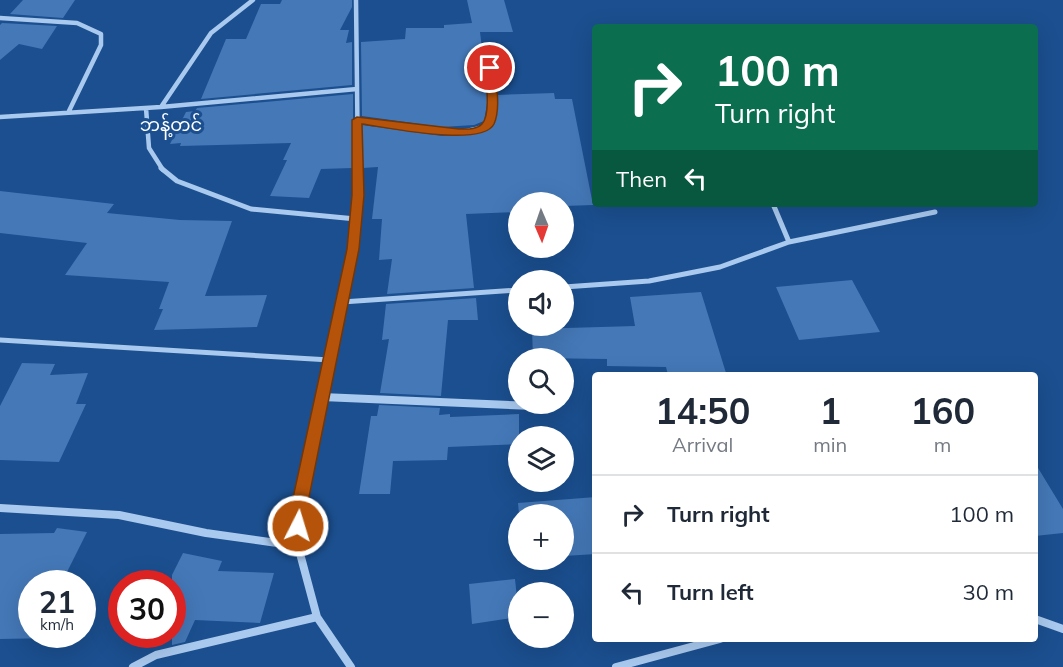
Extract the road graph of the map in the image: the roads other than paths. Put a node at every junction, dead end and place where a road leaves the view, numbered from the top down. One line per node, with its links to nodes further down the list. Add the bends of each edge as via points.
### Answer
1 (253, 0): 6 (street, via 211,33)
2 (356, 0): 5 (street)
3 (0, 18): 8 (street, via 77,23 101,34 101,45)
4 (490, 46): 10 (street, via 492,113 488,125 478,131 459,133)
5 (357, 89): 6 (street); 10 (street)
6 (161, 107): 7 (street)
7 (146, 108): 8 (street); 13 (street, via 149,148 161,168 177,181 251,209)
8 (69, 111): 9 (street)
9 (0, 117)
10 (357, 120): 13 (street)
11 (774, 207): 14 (street)
12 (935, 212): 14 (street)
13 (356, 219): 17 (street)
14 (789, 242): 15 (street, via 720,267 650,281)
15 (574, 286)
16 (508, 291): 17 (street)
17 (342, 302): 19 (street)
18 (0, 340): 19 (street)
19 (330, 360): 20 (street)
20 (322, 397): 21 (street); 23 (street, via 299,507)
21 (508, 405)
22 (0, 508): 23 (street, via 118,515)
23 (298, 546): 24 (street)
24 (317, 617): 28 (street, via 156,655); 29 (street)
25 (1038, 620): 26 (street)
26 (1063, 629)
27 (709, 642): 30 (street)
28 (133, 667)
29 (351, 667)
30 (616, 667)

